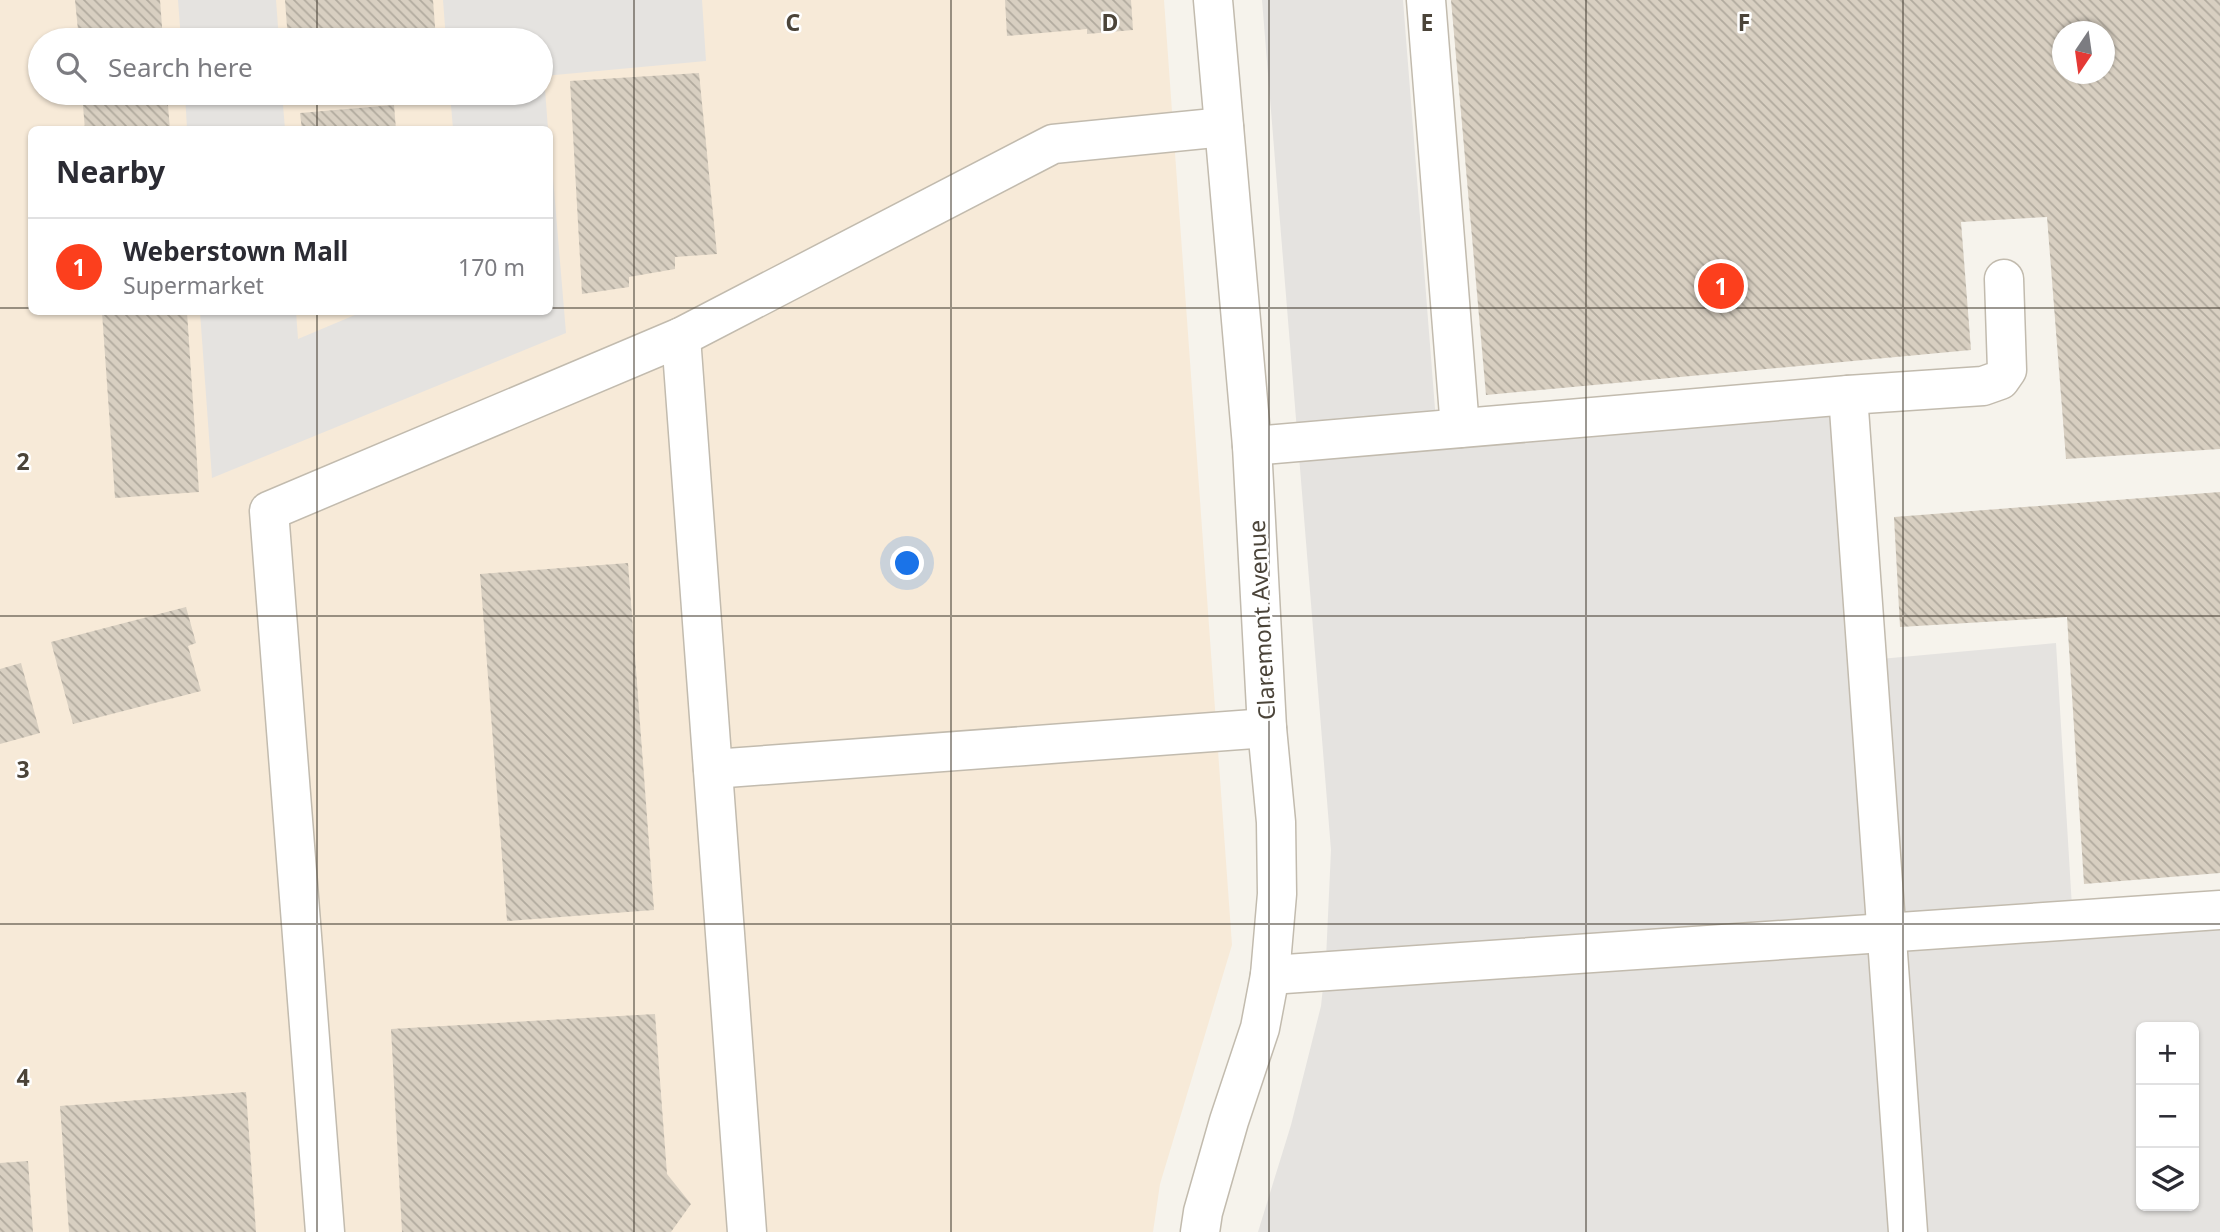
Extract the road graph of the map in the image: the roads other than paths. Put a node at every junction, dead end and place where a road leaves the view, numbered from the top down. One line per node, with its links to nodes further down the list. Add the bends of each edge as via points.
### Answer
1 (1213, 0): 3 (street, Claremont Avenue)
2 (1426, 0): 7 (street)
3 (1224, 127): 5 (street, via 1053,144); 8 (street, Claremont Avenue)
4 (2004, 279): 6 (street, via 2007,370 2000,380 1983,386)
5 (681, 337): 10 (street); 14 (street, via 269,511)
6 (1848, 395): 7 (street); 12 (street)
7 (1460, 428): 8 (street)
8 (1252, 446): 9 (street, Claremont Avenue)
9 (1267, 729): 10 (street); 13 (street, Claremont Avenue, via 1277,894)
10 (713, 769): 15 (street)
11 (2220, 910): 12 (street)
12 (1887, 934): 13 (street); 17 (street)
13 (1270, 975): 16 (street, Claremont Avenue)
14 (325, 1232)
15 (747, 1232)
16 (1200, 1232)
17 (1908, 1232)

